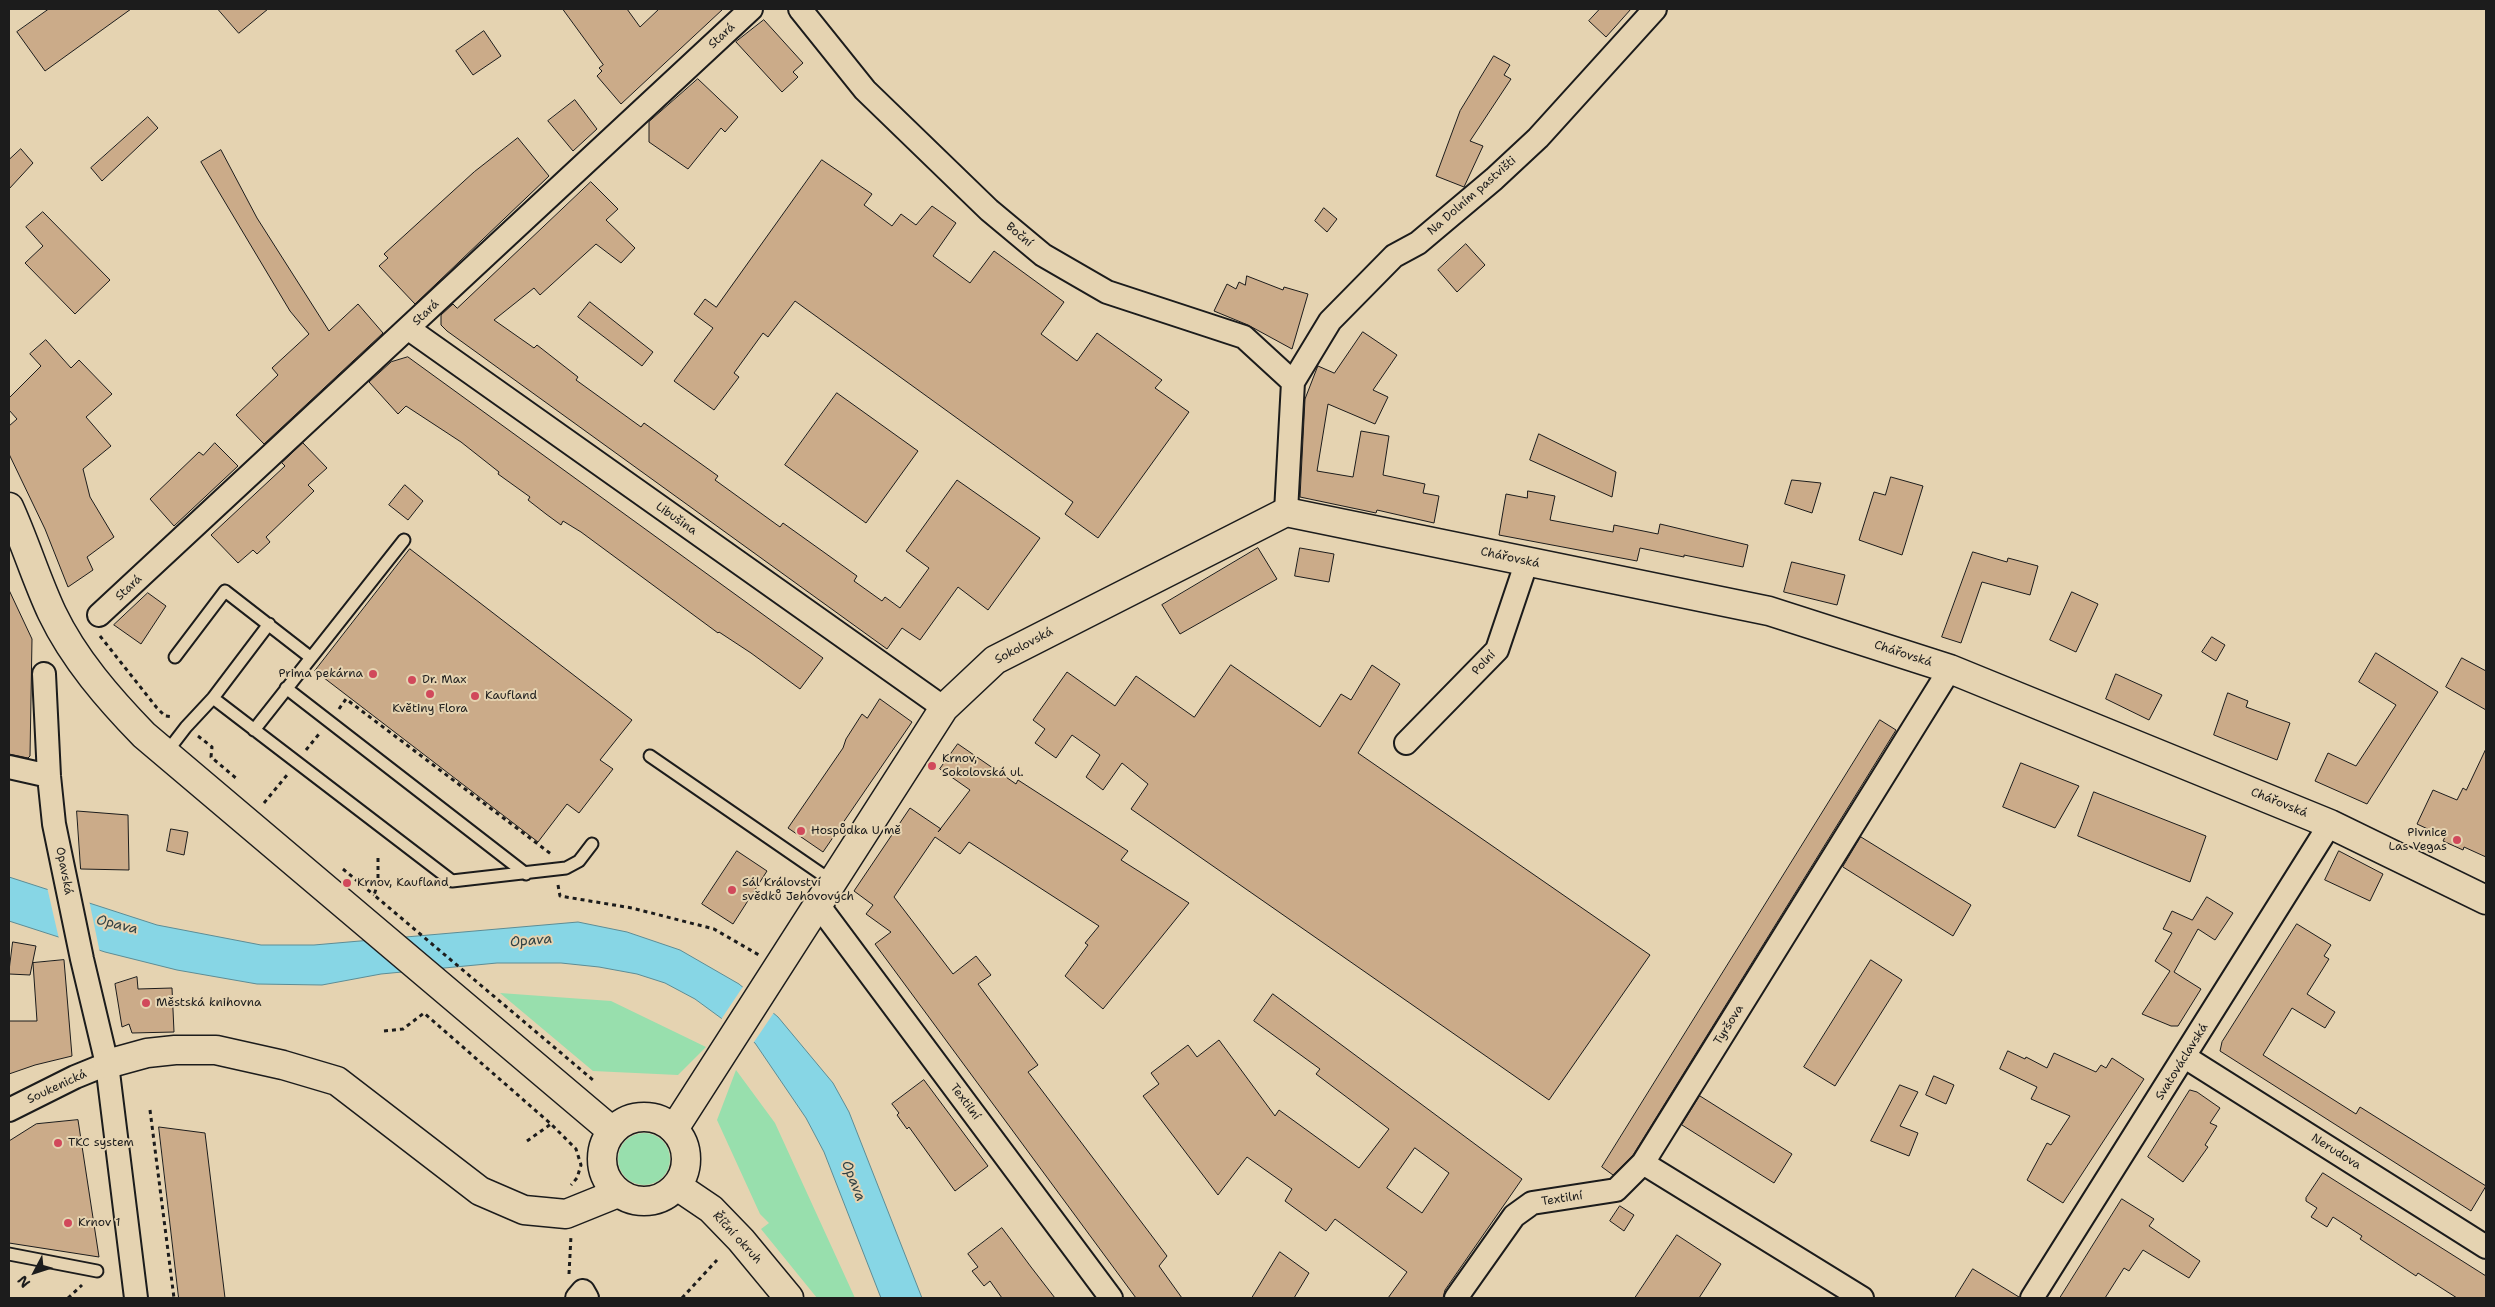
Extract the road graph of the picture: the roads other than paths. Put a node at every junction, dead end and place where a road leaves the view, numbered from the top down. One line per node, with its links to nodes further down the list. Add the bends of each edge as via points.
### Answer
1 (751, 9): 4 (street, Stará)
2 (800, 9): 5 (street, Boční, via 866,90 989,210 1043,255 1107,292 1244,337)
3 (1655, 9): 5 (street, Na Dolním pastvišti, via 1538,138 1418,243 1394,256 1330,321)
4 (409, 329): 10 (street, Stará); 18 (street, Libušina)
5 (1293, 382): 7 (street)
6 (9, 507): 21 (street, via 63,634 113,702)
7 (1286, 512): 9 (street, Chářovská); 18 (street, Sokolovská, via 995,660)
8 (404, 540): 13 (lane)
9 (1527, 561): 14 (street, Chářovská, via 1769,611); 20 (street, Polní, via 1497,650)
10 (98, 624)
11 (269, 624): 12 (lane, via 225,590); 13 (lane); 17 (lane)
12 (174, 657)
13 (310, 658): 16 (lane)
14 (1950, 669): 25 (street, Chářovská); 36 (street, Tyršova)
15 (44, 674): 24 (street, Opavská)
16 (286, 688): 19 (lane); 27 (lane)
17 (213, 698): 19 (lane); 21 (lane)
18 (944, 708): 28 (street, Sokolovská)
19 (254, 730): 27 (lane, via 446,878 458,881)
20 (1406, 742)
21 (165, 755): 35 (street)
22 (650, 756): 28 (lane)
23 (9, 768): 24 (street)
24 (49, 776): 32 (street, Opavská, via 65,881)
25 (2330, 824): 29 (street, Chářovská); 31 (street, Svatováclavská)
26 (592, 844): 27 (lane, via 579,861 566,868)
27 (526, 874)
28 (833, 882): 30 (street, Sokolovská)
29 (2486, 900)
30 (818, 906): 34 (street, Sokolovská); 44 (street, Textilní)
31 (2185, 1057): 39 (street, Nerudova); 47 (street, Svatováclavská)
32 (107, 1064): 33 (street, Soukenická); 38 (street, via 147,1053 216,1050 283,1064 337,1081 480,1191 524,1210 566,1214); 42 (street, Opavská)
33 (9, 1110)
34 (674, 1129): 35 (street, via 663,1121 636,1117); 37 (street, via 682,1139 687,1163)
35 (612, 1131): 38 (street, via 605,1143 602,1163 609,1183)
36 (1643, 1163): 45 (street, Textilní, via 1616,1190 1532,1203 1514,1216); 46 (street)
37 (677, 1186): 38 (street, via 668,1195 649,1201 630,1199); 43 (street, Říční okruh, via 711,1209)
38 (618, 1193)
39 (2486, 1247)
40 (9, 1254): 41 (lane)
41 (97, 1271)
42 (136, 1298)
43 (789, 1298)
44 (1111, 1298)
45 (1456, 1298)
46 (1862, 1298)
47 (2032, 1298)

